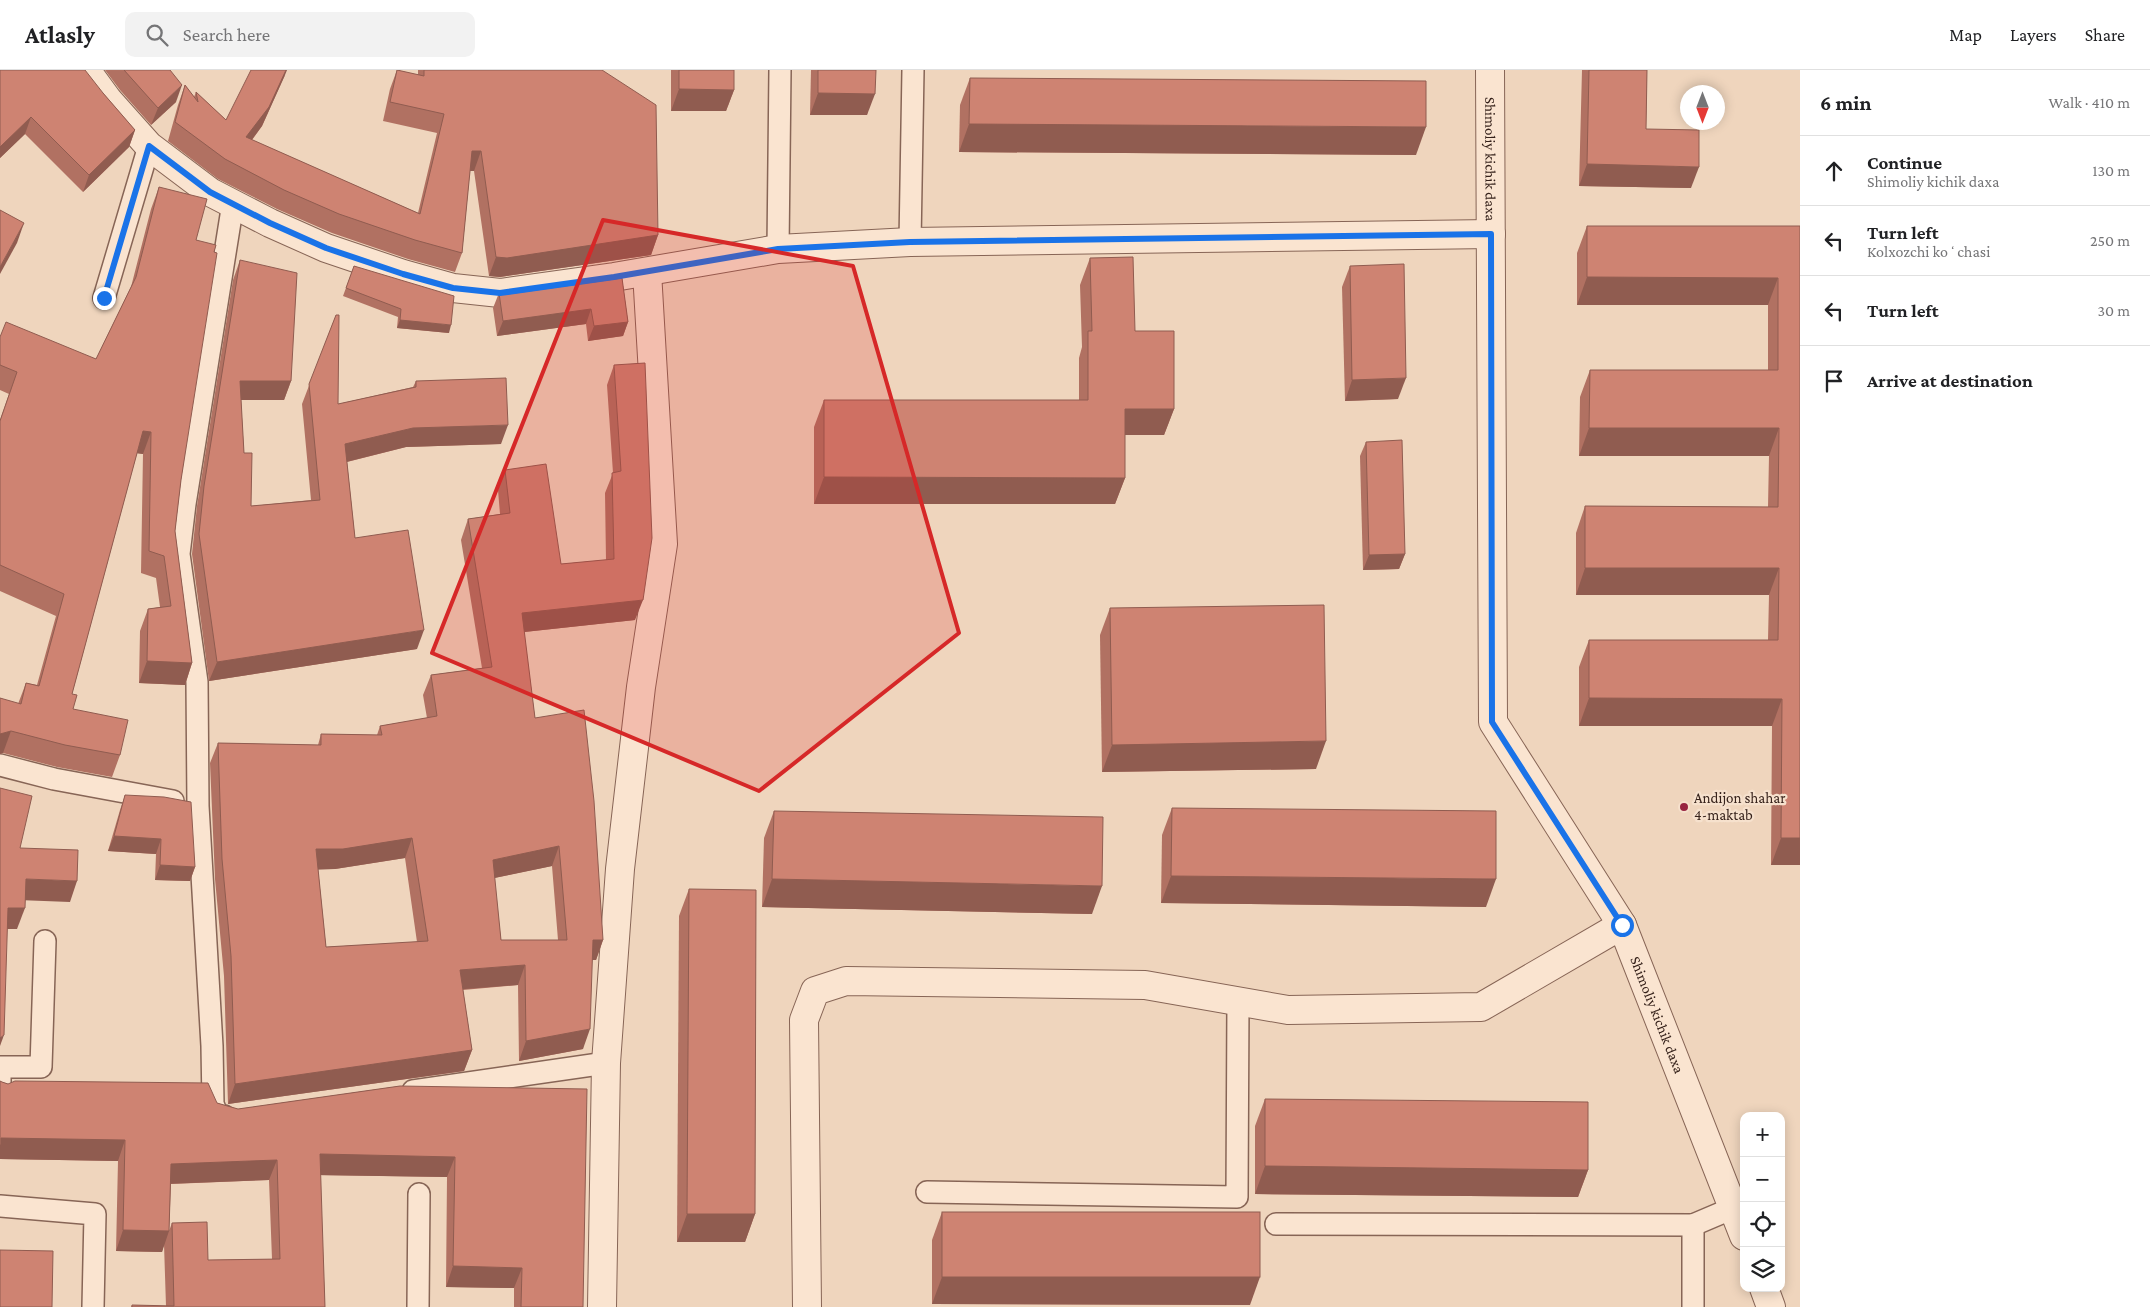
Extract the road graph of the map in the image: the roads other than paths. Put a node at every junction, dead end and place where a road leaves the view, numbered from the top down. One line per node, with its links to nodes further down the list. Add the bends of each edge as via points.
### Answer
1 (86, 70): 5 (street)
2 (780, 70): 9 (lane)
3 (913, 70): 8 (lane)
4 (1490, 70): 7 (street, Shimoliy kichik daxa)
5 (149, 146): 6 (street, via 210,192); 11 (lane)
6 (234, 203): 10 (street, via 326,248 453,288 500,293); 13 (lane, via 179,554 197,682)
7 (1491, 234): 8 (street); 14 (street, Shimoliy kichik daxa, via 1492,722)
8 (910, 242): 9 (street)
9 (778, 249): 10 (street)
10 (648, 272): 17 (street, via 663,544 640,687 620,869)
11 (104, 298)
12 (0, 765): 13 (lane, via 54,779)
13 (198, 806): 20 (lane, via 213,1104 217,1114)
14 (1622, 925): 16 (street, via 1482,1007 1288,1010); 24 (street, Shimoliy kichik daxa)
15 (45, 941): 18 (lane, via 41,1067 0,1067)
16 (1238, 1001): 21 (lane, via 1237,1197); 32 (street, via 1145,985 846,981 815,991 804,1020)
17 (606, 1062): 19 (lane); 31 (street)
18 (0, 1092)
19 (394, 1093)
20 (239, 1116)
21 (927, 1192)
22 (419, 1194): 30 (lane)
23 (0, 1206): 29 (lane, via 95,1214)
24 (1733, 1208): 26 (lane); 27 (street, Shimoliy kichik daxa)
25 (1276, 1224): 26 (lane)
26 (1693, 1225): 33 (lane)
27 (1740, 1226)
28 (1765, 1292): 34 (street)
29 (93, 1307)
30 (418, 1307)
31 (602, 1307)
32 (806, 1307)
33 (1693, 1307)
34 (1771, 1307)

